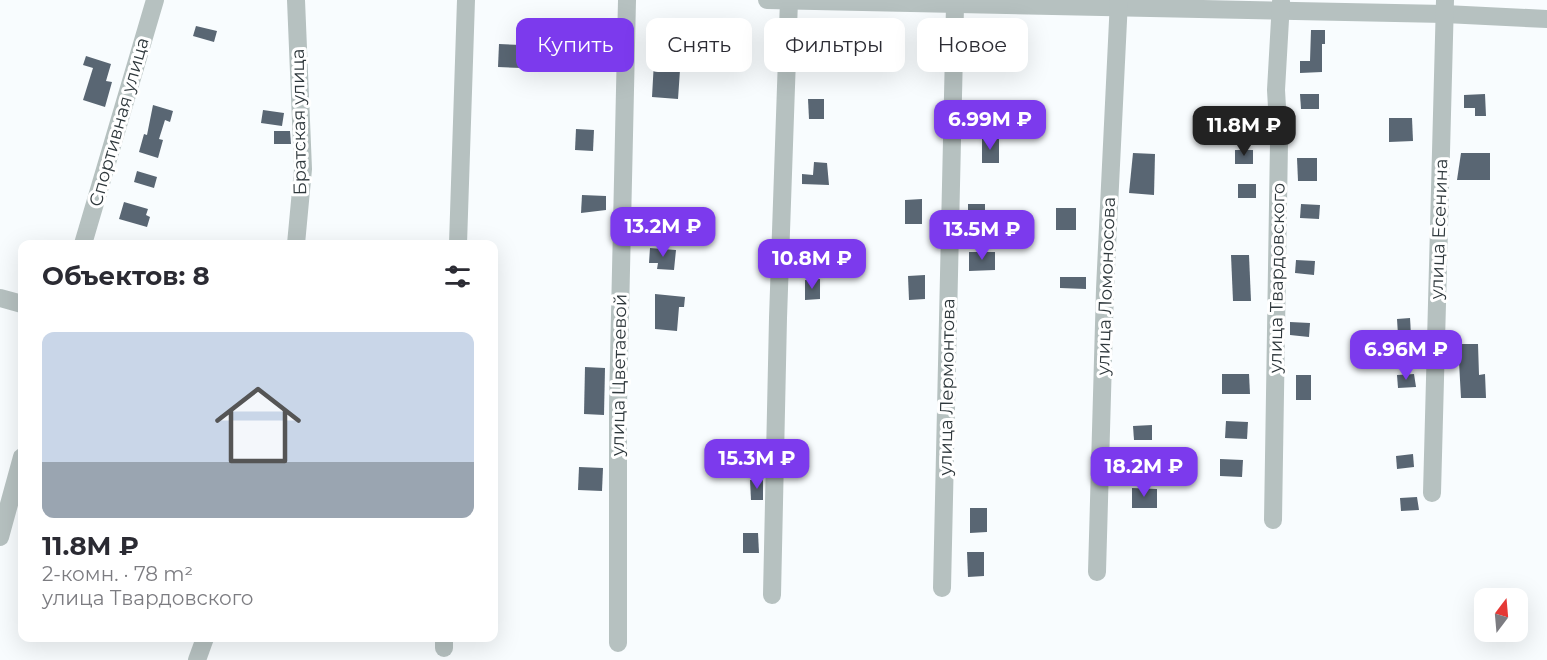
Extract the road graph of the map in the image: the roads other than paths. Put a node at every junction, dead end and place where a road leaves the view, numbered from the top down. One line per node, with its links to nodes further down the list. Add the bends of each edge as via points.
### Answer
1 (155, 0): 12 (street, Спортивная улица)
2 (296, 0): 13 (street, Братская улица, via 303,169)
3 (466, 0): 14 (street)
4 (627, 0): 25 (street, улица Цветаевой, via 618,405)
5 (767, 0): 6 (street)
6 (789, 0): 8 (street); 23 (street)
7 (1119, 4): 8 (street); 9 (street); 21 (street, улица Ломоносова)
8 (955, 6): 22 (street, улица Лермонтова)
9 (1281, 6): 10 (street); 19 (street, улица Твардовского, via 1276,90 1279,142)
10 (1445, 7): 11 (street); 18 (street, улица Есенина)
11 (1547, 20)
12 (84, 240)
13 (296, 240)
14 (458, 240)
15 (0, 298): 16 (street)
16 (18, 303)
17 (18, 472): 20 (street)
18 (1432, 494)
19 (1273, 520)
20 (0, 537)
21 (1097, 572)
22 (942, 588)
23 (772, 595)
24 (204, 642): 26 (street)
25 (618, 643)
26 (197, 660)

